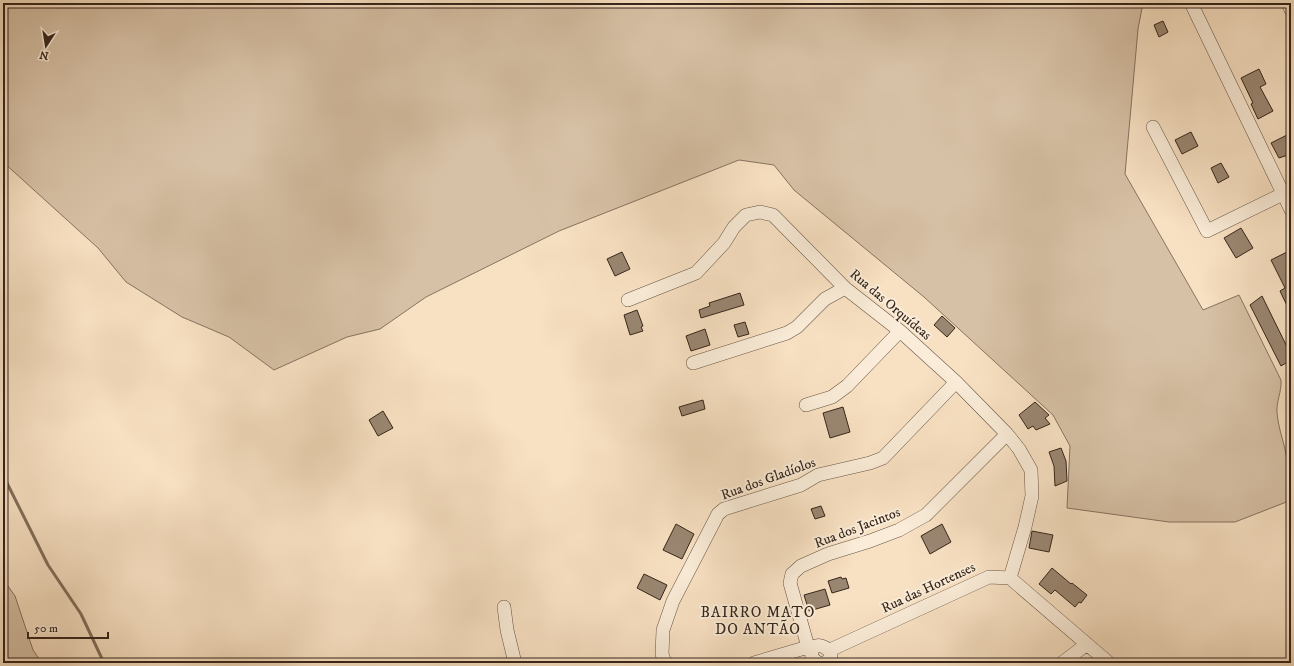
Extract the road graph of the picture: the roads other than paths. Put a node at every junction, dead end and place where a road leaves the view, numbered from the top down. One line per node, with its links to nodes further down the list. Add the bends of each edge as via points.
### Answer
1 (1191, 3): 5 (street)
2 (1288, 3): 3 (street)
3 (1291, 10)
4 (1153, 127): 5 (street, via 1207,231)
5 (1287, 192): 6 (street)
6 (1291, 210)
7 (845, 288): 8 (street, Rua das Orquídeas, via 773,215 760,212 746,215 696,274); 9 (street, Rua das Orquídeas); 10 (street, via 825,299 797,328 787,334)
8 (628, 300)
9 (900, 331): 11 (street, Rua das Orquídeas); 12 (street, via 847,386 832,397)
10 (693, 363)
11 (956, 382): 13 (street, Rua das Orquídeas); 20 (street, Rua dos Gladíolos, via 883,458 818,475 801,485 724,509 718,514 673,601 663,630 662,654)
12 (806, 406)
13 (1007, 434): 14 (street, Rua das Orquídeas, via 1019,449 1030,470 1032,496); 17 (street, Rua dos Jacintos, via 926,515 899,530 828,554 801,566 792,574 790,583)
14 (1010, 578): 16 (street); 18 (street, Rua das Hortenses, via 989,577)
15 (504, 607): 19 (street)
16 (1087, 644): 24 (street); 25 (street)
17 (811, 647): 18 (street, via 819,645); 21 (street); 22 (street, Rua dos Jacintos, via 812,658)
18 (830, 650): 23 (street, via 830,656)
19 (515, 663)
20 (665, 663)
21 (754, 663)
22 (818, 663)
23 (824, 663)
24 (1062, 663)
25 (1109, 663)

